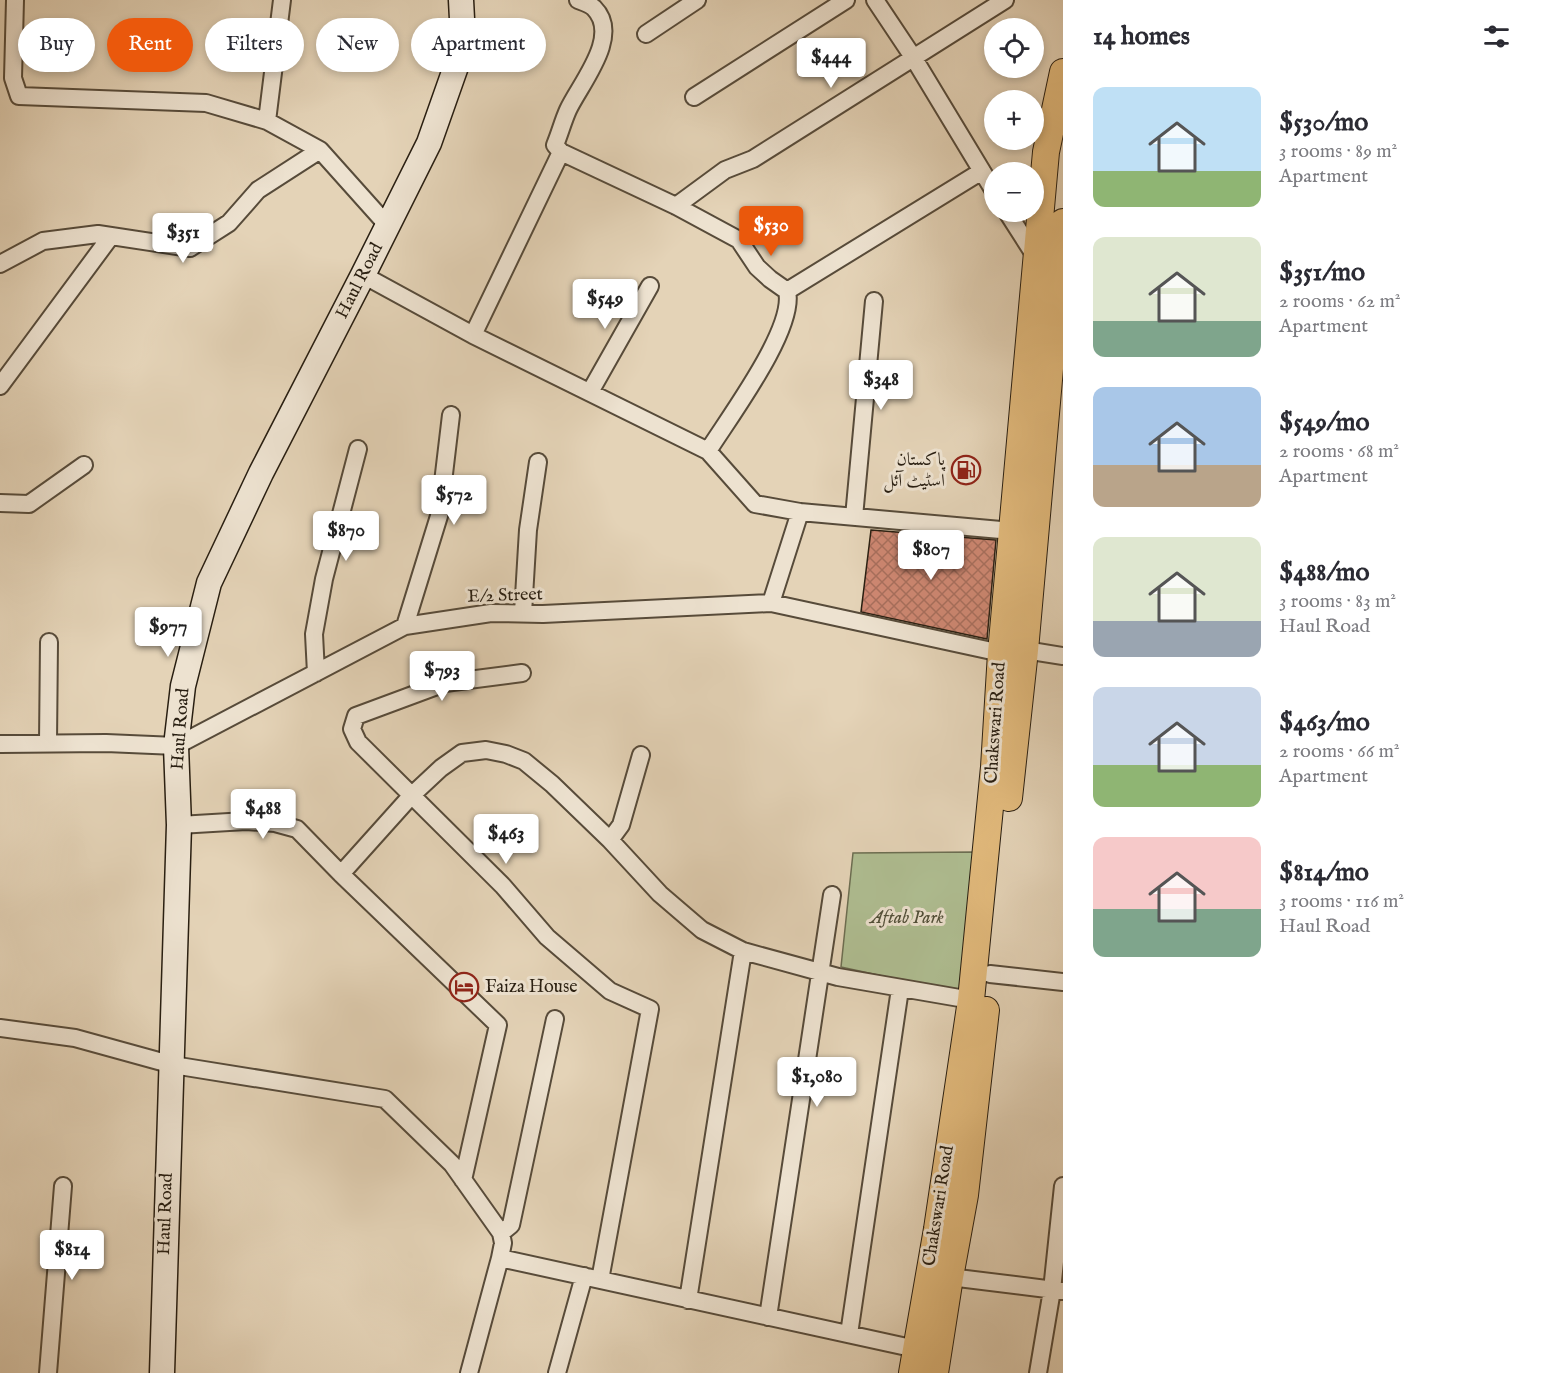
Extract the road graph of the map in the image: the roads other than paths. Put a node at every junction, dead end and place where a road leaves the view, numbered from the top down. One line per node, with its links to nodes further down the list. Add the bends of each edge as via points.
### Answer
1 (15, 0): 13 (street, via 13,78 19,96 206,103)
2 (282, 0): 13 (street)
3 (461, 0): 21 (main road, Haul Road, via 459,58 429,143)
4 (578, 0): 15 (street, via 593,7 604,31 601,50 568,110 555,145)
5 (697, 0): 9 (street)
6 (846, 0): 12 (street)
7 (875, 0): 10 (street)
8 (1005, 0): 10 (street)
9 (646, 33)
10 (913, 57): 16 (street); 18 (street, via 753,159 725,170)
11 (1063, 72): 23 (main road, Chakswari Road, via 1046,152)
12 (694, 97)
13 (267, 121): 14 (street)
14 (320, 150): 21 (street); 22 (street, via 258,190 229,223 190,248)
15 (561, 152): 18 (street); 29 (street)
16 (982, 171): 17 (street); 27 (street)
17 (984, 174)
18 (676, 206): 27 (street, via 739,240 757,267)
19 (1014, 222): 23 (street)
20 (1063, 222): 32 (main road, Chakswari Road)
21 (388, 226): 25 (main road, Haul Road)
22 (111, 236): 24 (street, via 43,241); 30 (street)
23 (1038, 260): 41 (main road, Chakswari Road)
24 (0, 264)
25 (363, 275): 29 (street); 52 (main road, Haul Road, via 209,584 183,686)
26 (650, 286): 31 (street)
27 (787, 291): 35 (street, via 785,320 774,346)
28 (874, 301): 40 (street)
29 (473, 335): 31 (street)
30 (0, 386)
31 (590, 392): 35 (street)
32 (1055, 402): 46 (main road, Chakswari Road)
33 (451, 415): 44 (street, via 439,516)
34 (358, 449): 48 (street, via 324,579 314,634)
35 (708, 451): 39 (street, via 754,504)
36 (538, 462): 43 (street, via 528,530)
37 (84, 465): 38 (street, via 29,504)
38 (0, 503)
39 (800, 512): 40 (street); 42 (street)
40 (854, 517): 41 (street)
41 (1012, 531): 46 (main road, Chakswari Road)
42 (771, 603): 43 (street, E/2 Street); 46 (street, E/2 Street)
43 (523, 613): 44 (street, E/2 Street, via 491,613)
44 (405, 626): 48 (street, E/2 Street)
45 (49, 642): 50 (street)
46 (1013, 651): 47 (street, E/2 Street); 61 (main road, Chakswari Road); 64 (main road, Chakswari Road, via 994,767)
47 (1063, 656)
48 (316, 673): 52 (street, E/2 Street)
49 (522, 673): 54 (street, via 445,682 356,716 352,729 358,742)
50 (48, 742): 51 (street, E/2 Street); 52 (street, E/2 Street)
51 (0, 744)
52 (176, 746): 55 (main road, Haul Road)
53 (641, 755): 56 (street, via 621,825)
54 (411, 796): 56 (street, via 462,753 486,750 506,754 524,762 552,784); 57 (street); 74 (street, via 503,886 547,937 610,991 650,1009)
55 (179, 825): 57 (street, via 246,821 297,829); 67 (main road, Haul Road)
56 (610, 840): 59 (street, via 660,894 702,930)
57 (341, 874): 68 (street, via 498,1025)
58 (832, 895): 60 (street)
59 (743, 951): 60 (street); 76 (street)
60 (821, 973): 63 (street); 77 (street)
61 (990, 974): 62 (street); 73 (main road, Chakswari Road, via 965,1195)
62 (1063, 982)
63 (900, 989): 64 (street); 78 (street)
64 (971, 1000): 79 (main road, Chakswari Road)
65 (555, 1019): 71 (street, via 511,1225)
66 (0, 1028): 67 (street, via 75,1038)
67 (171, 1065): 68 (street, via 385,1100 452,1164); 81 (main road, Haul Road)
68 (463, 1180): 71 (street)
69 (63, 1186): 80 (street)
70 (1063, 1186): 75 (street)
71 (501, 1233): 72 (street)
72 (500, 1258): 74 (street); 82 (street)
73 (950, 1276): 75 (street); 84 (main road, Chakswari Road)
74 (592, 1278): 76 (street); 83 (street)
75 (1057, 1291): 85 (street)
76 (688, 1300): 77 (street)
77 (768, 1317): 78 (street)
78 (849, 1334): 79 (street)
79 (914, 1361)
80 (48, 1373)
81 (162, 1373)
82 (469, 1373)
83 (557, 1373)
84 (935, 1373)
85 (1038, 1373)

